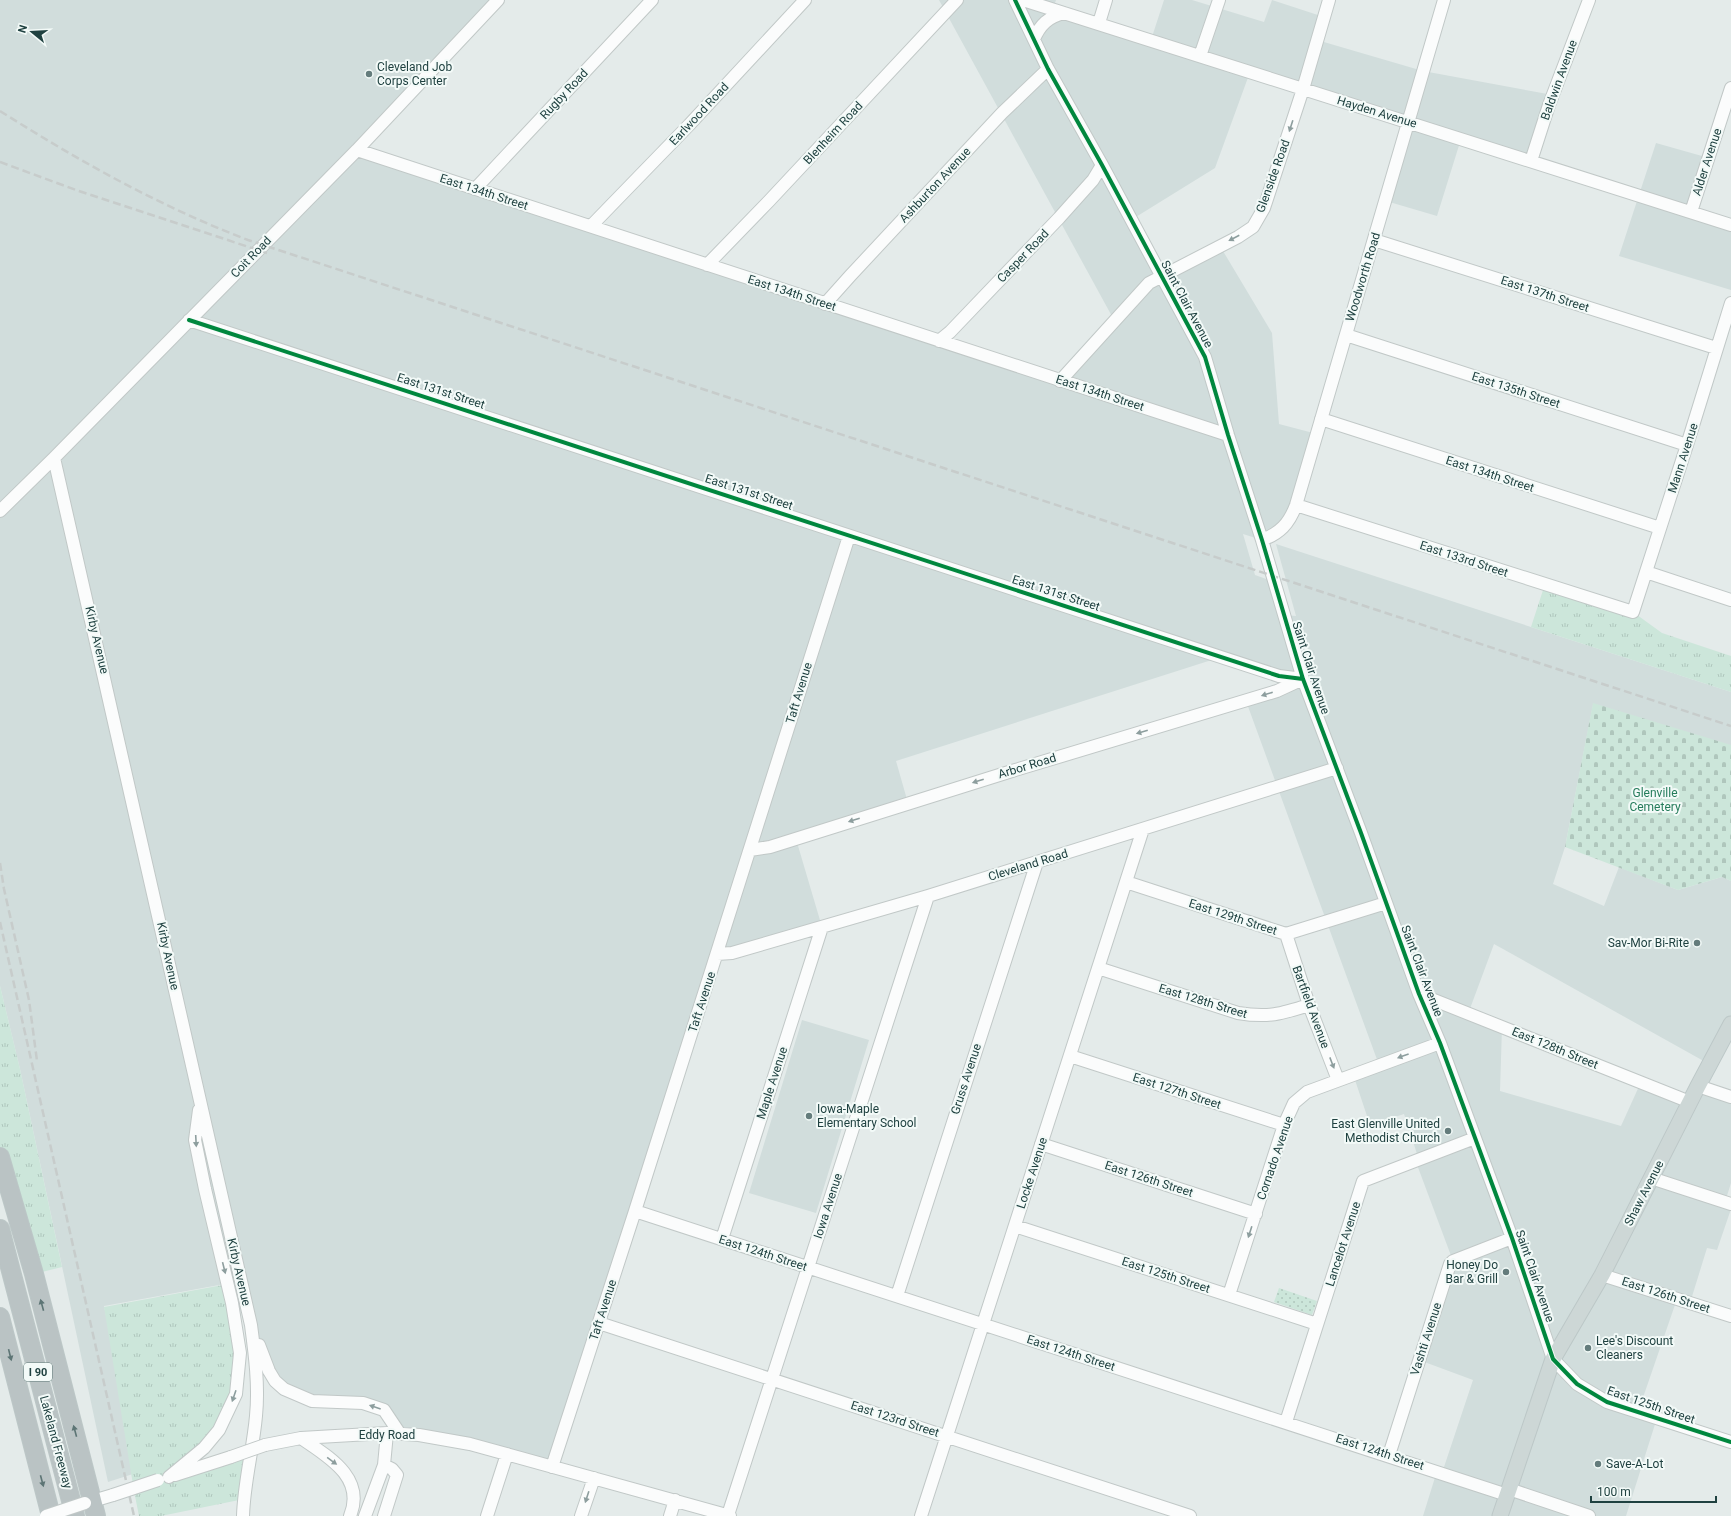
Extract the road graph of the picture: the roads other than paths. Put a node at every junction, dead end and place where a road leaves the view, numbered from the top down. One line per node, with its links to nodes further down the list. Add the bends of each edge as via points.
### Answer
1 (498, 0): 20 (street, Coit Road)
2 (652, 0): 23 (street, Rugby Road)
3 (805, 0): 26 (street, Earlwood Road)
4 (957, 0): 28 (street, Blenheim Road)
5 (1015, 0): 14 (street, Saint Clair Avenue)
6 (1023, 0): 12 (street, Hayden Avenue)
7 (1106, 0): 13 (street)
8 (1219, 0): 15 (street)
9 (1329, 0): 18 (street, Glenside Road)
10 (1444, 0): 19 (street, Woodworth Road)
11 (1589, 0): 21 (street, Baldwin Avenue, via 1549,105)
12 (1064, 12): 13 (street, Hayden Avenue); 14 (street, via 1049,18 1038,28)
13 (1099, 23): 15 (street, Hayden Avenue)
14 (1034, 39): 16 (street, Saint Clair Avenue)
15 (1200, 56): 18 (street, Hayden Avenue)
16 (1048, 69): 22 (street, Saint Clair Avenue); 31 (street, Ashburton Avenue, via 1002,113)
17 (1731, 88): 24 (street, Alder Avenue)
18 (1303, 89): 19 (street, Hayden Avenue); 29 (street, Glenside Road, one-way to 29, via 1264,208 1253,227)
19 (1409, 122): 21 (street, Hayden Avenue); 27 (street, Woodworth Road)
20 (356, 150): 23 (street, East 134th Street); 32 (street, Coit Road)
21 (1531, 161): 24 (street, Hayden Avenue)
22 (1102, 165): 29 (street, Saint Clair Avenue); 34 (street, Casper Road, via 1094,180 1059,218)
23 (476, 189): 26 (street, East 134th Street)
24 (1691, 212): 25 (street, Hayden Avenue)
25 (1731, 225)
26 (591, 226): 28 (street, East 134th Street)
27 (1374, 240): 33 (street, Woodworth Road); 35 (street, East 137th Street)
28 (707, 265): 31 (street, East 134th Street)
29 (1161, 276): 36 (street, Glenside Road, via 1149,283); 38 (street, Saint Clair Avenue, via 1205,357)
30 (1731, 303): 35 (street, Mann Avenue)
31 (825, 304): 34 (street, East 134th Street)
32 (189, 320): 40 (street, Coit Road); 44 (street, East 131st Street)
33 (1346, 335): 37 (street, Woodworth Road); 39 (street, East 135th Street)
34 (939, 341): 36 (street, East 134th Street)
35 (1716, 348): 39 (street, Mann Avenue)
36 (1060, 381): 38 (street, East 134th Street)
37 (1321, 419): 41 (street, Woodworth Road); 43 (street, East 134th Street)
38 (1228, 435): 45 (street, Saint Clair Avenue)
39 (1687, 445): 43 (street, Mann Avenue)
40 (54, 458): 42 (street, Coit Road); 70 (street, Kirby Avenue, via 151,876)
41 (1296, 505): 45 (street, Woodworth Road, via 1289,522 1282,530); 48 (street, East 133rd Street)
42 (0, 511)
43 (1660, 528): 46 (street, Mann Avenue)
44 (849, 536): 49 (street, East 131st Street, via 1279,676); 52 (street, Taft Avenue)
45 (1262, 540): 49 (street, Saint Clair Avenue)
46 (1646, 572): 47 (street); 48 (street, Mann Avenue)
47 (1731, 600)
48 (1633, 612)
49 (1303, 679): 50 (street, Saint Clair Avenue); 52 (street, Arbor Road, one-way to 52, via 1246,701 1012,770 770,847)
50 (1337, 768): 51 (street, Cleveland Road); 56 (street, Saint Clair Avenue)
51 (1143, 829): 53 (street, Cleveland Road); 54 (street, Locke Avenue)
52 (750, 850): 59 (street, Taft Avenue)
53 (1037, 862): 55 (street, Cleveland Road); 85 (street, Gruss Avenue)
54 (1126, 882): 58 (street, East 129th Street); 60 (street, Locke Avenue)
55 (928, 896): 57 (street, Cleveland Road); 83 (street, Iowa Avenue)
56 (1386, 903): 58 (street, East 129th Street); 61 (street, Saint Clair Avenue)
57 (822, 927): 59 (street, Cleveland Road, via 732,953); 82 (street, Maple Avenue)
58 (1286, 934): 62 (street, Bartfield Avenue)
59 (717, 954): 77 (street, Taft Avenue)
60 (1098, 968): 62 (street, East 128th Street, via 1238,1013 1257,1016 1277,1015); 65 (street, Locke Avenue)
61 (1419, 994): 64 (street, Saint Clair Avenue); 69 (street, East 128th Street)
62 (1309, 1005): 66 (street, Bartfield Avenue, one-way to 66)
63 (1731, 1024): 67 (main road, Shaw Avenue)
64 (1440, 1043): 66 (street, Cornado Avenue, one-way to 66); 72 (street, Saint Clair Avenue)
65 (1070, 1056): 71 (street, East 127th Street); 73 (street, Locke Avenue)
66 (1338, 1080): 71 (street, Cornado Avenue, via 1307,1092 1294,1103)
67 (1698, 1086): 68 (street); 69 (main road, Shaw Avenue)
68 (1731, 1097)
69 (1690, 1102): 75 (main road, Shaw Avenue)
70 (200, 1103): 91 (street, Kirby Avenue); 105 (street, one-way to 105, via 195,1140 232,1303 240,1353 236,1394 219,1430 204,1448)
71 (1284, 1125): 78 (street, Cornado Avenue)
72 (1475, 1138): 81 (street, Saint Clair Avenue); 90 (street, Lancelot Avenue, via 1364,1181)
73 (1041, 1144): 78 (street, East 126th Street); 79 (street, Locke Avenue)
74 (0, 1157): 110 (highway, one-way to 74, via 34,1274)
75 (1651, 1178): 76 (street); 84 (main road, Shaw Avenue)
76 (1731, 1204)
77 (635, 1211): 82 (street, East 124th Street); 89 (street, Taft Avenue)
78 (1256, 1214): 86 (street, Cornado Avenue, one-way to 86)
79 (1015, 1226): 86 (street, East 125th Street); 92 (street, Locke Avenue)
80 (0, 1229): 110 (highway, Lakeland Freeway / I 90)
81 (1512, 1238): 93 (street, Saint Clair Avenue); 102 (street, Vashti Avenue, via 1450,1264)
82 (722, 1239): 83 (street, East 124th Street)
83 (808, 1268): 85 (street, East 124th Street); 94 (street, Iowa Avenue)
84 (1602, 1275): 87 (street, East 126th Street); 93 (main road, Shaw Avenue)
85 (896, 1296): 92 (street, East 124th Street)
86 (1229, 1296): 90 (street, East 125th Street)
87 (1731, 1316)
88 (0, 1317): 112 (highway, Lakeland Freeway / I 90, one-way to 112)
89 (599, 1323): 94 (street, East 123rd Street); 104 (street, Taft Avenue)
90 (1317, 1324): 95 (street, Lancelot Avenue)
91 (252, 1325): 97 (street, one-way to 91, via 384,1410 363,1403 312,1401 284,1389 269,1371); 108 (street, Kirby Avenue, via 256,1364 256,1416)
92 (984, 1325): 95 (street, East 124th Street); 98 (street, Locke Avenue)
93 (1553, 1359): 100 (street, East 125th Street, via 1578,1384 1607,1402); 107 (main road)
94 (772, 1379): 98 (street, East 123rd Street); 121 (street, Iowa Avenue)
95 (1286, 1422): 102 (street, East 124th Street)
96 (386, 1433): 97 (street, Eddy Road); 99 (street, Eddy Road); 103 (street)
97 (400, 1434): 101 (street, Eddy Road, via 443,1438)
98 (947, 1436): 122 (street, Locke Avenue); 123 (street, East 123rd Street)
99 (301, 1438): 105 (street, Eddy Road, bridge, via 265,1445); 115 (street, one-way to 115, via 339,1465 351,1482 353,1509)
100 (1731, 1442)
101 (508, 1454): 104 (street, Eddy Road); 118 (street)
102 (1388, 1455): 107 (street, East 124th Street)
103 (384, 1465): 116 (street); 117 (street, via 397,1475)
104 (552, 1467): 106 (street, Eddy Road)
105 (163, 1478): 110 (street, Eddy Road, bridge, via 113,1495)
106 (594, 1478): 109 (street, Eddy Road); 119 (street, one-way to 119)
107 (1508, 1492): 124 (main road); 125 (street, East 124th Street)
108 (244, 1499): 113 (street, Kirby Avenue); 114 (street)
109 (675, 1500): 120 (street); 121 (street, Eddy Road)
110 (87, 1509): 111 (street, Eddy Road, bridge)
111 (46, 1516)
112 (51, 1516)
113 (243, 1516)
114 (249, 1516)
115 (350, 1516)
116 (365, 1516)
117 (384, 1516)
118 (487, 1516)
119 (581, 1516)
120 (670, 1516)
121 (729, 1516)
122 (921, 1516)
123 (1190, 1516)
124 (1500, 1516)
125 (1589, 1516)

